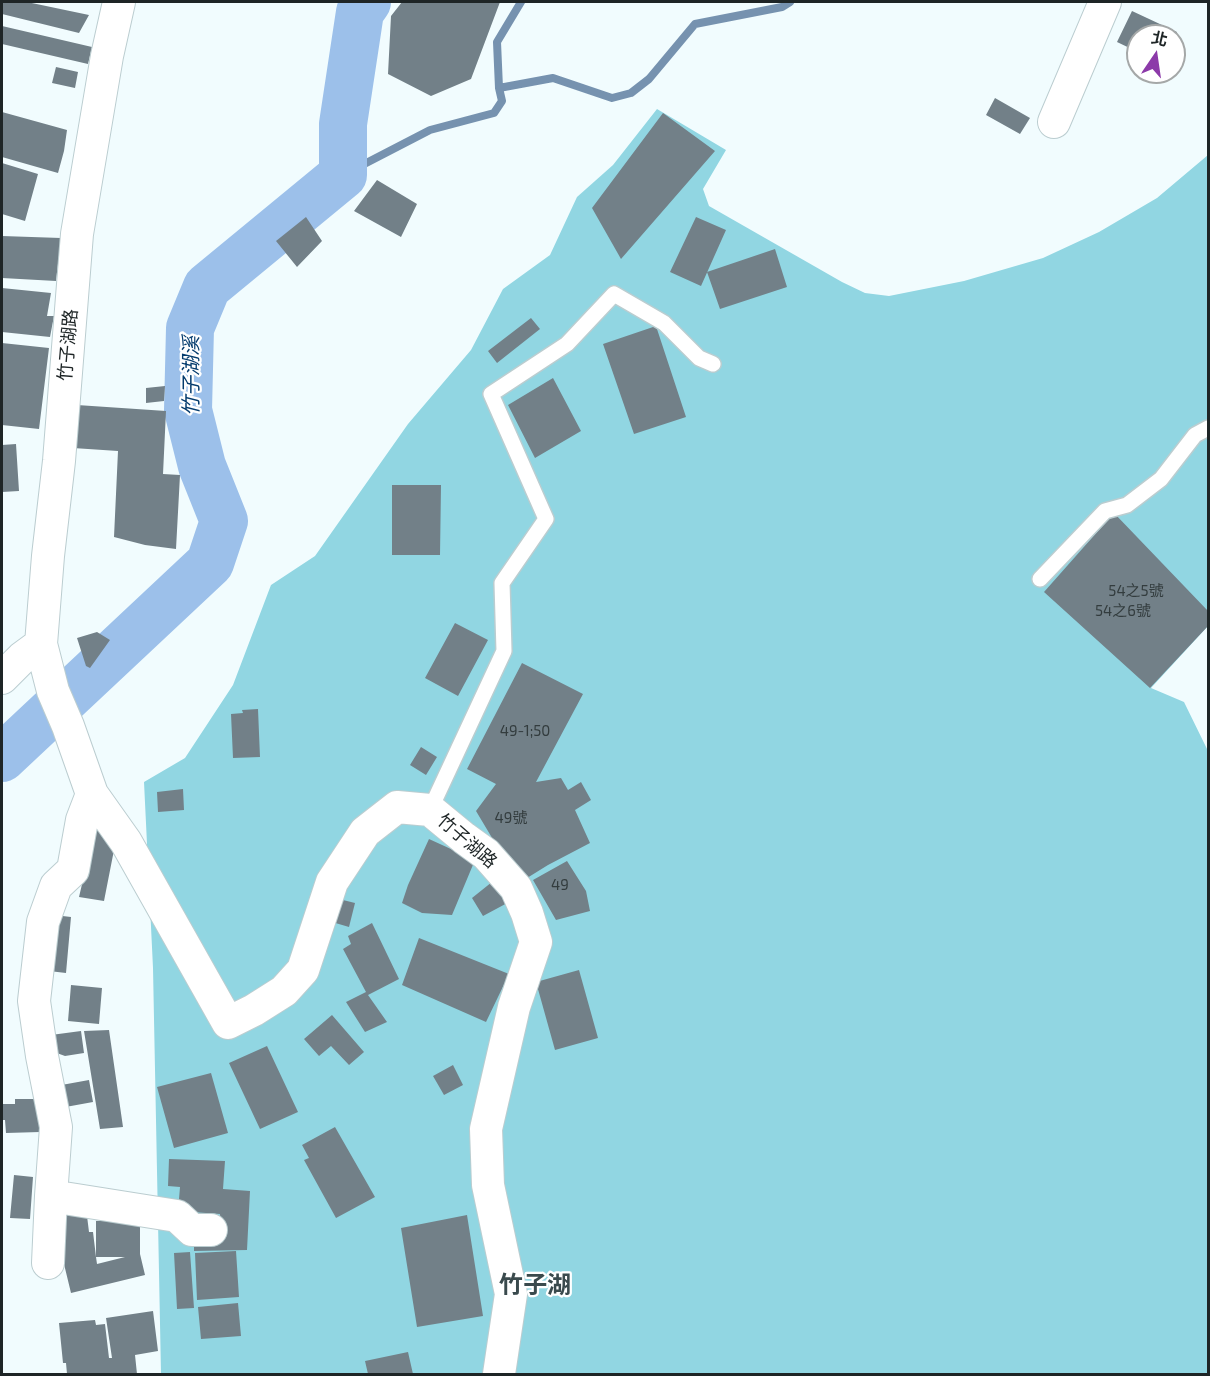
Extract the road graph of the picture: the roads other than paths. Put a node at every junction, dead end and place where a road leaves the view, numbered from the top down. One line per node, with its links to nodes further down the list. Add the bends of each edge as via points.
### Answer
1 (120, 2): 7 (street, 竹子湖路, via 77,234)
2 (1105, 2): 3 (street)
3 (1054, 122)
4 (713, 364): 10 (lane, via 699,358 664,323 614,294 567,344 491,394 546,519 502,583 504,651)
5 (1209, 428): 6 (lane, via 1195,435 1161,479 1127,505 1105,511)
6 (1040, 579)
7 (42, 644): 8 (street); 9 (street, 竹子湖路, via 53,691)
8 (2, 678)
9 (92, 794): 10 (street, 竹子湖路, via 126,842 228,1023 284,991 303,970 332,882 365,832 397,807); 11 (street, via 82,820 73,870 56,886 43,922 34,1001 56,1127)
10 (430, 810): 14 (street, 竹子湖路, via 486,854 516,888 536,942 514,1007 486,1129 488,1185 512,1294)
11 (51, 1196): 12 (street, via 177,1215 192,1230); 13 (street)
12 (212, 1230)
13 (48, 1263)
14 (499, 1374)

